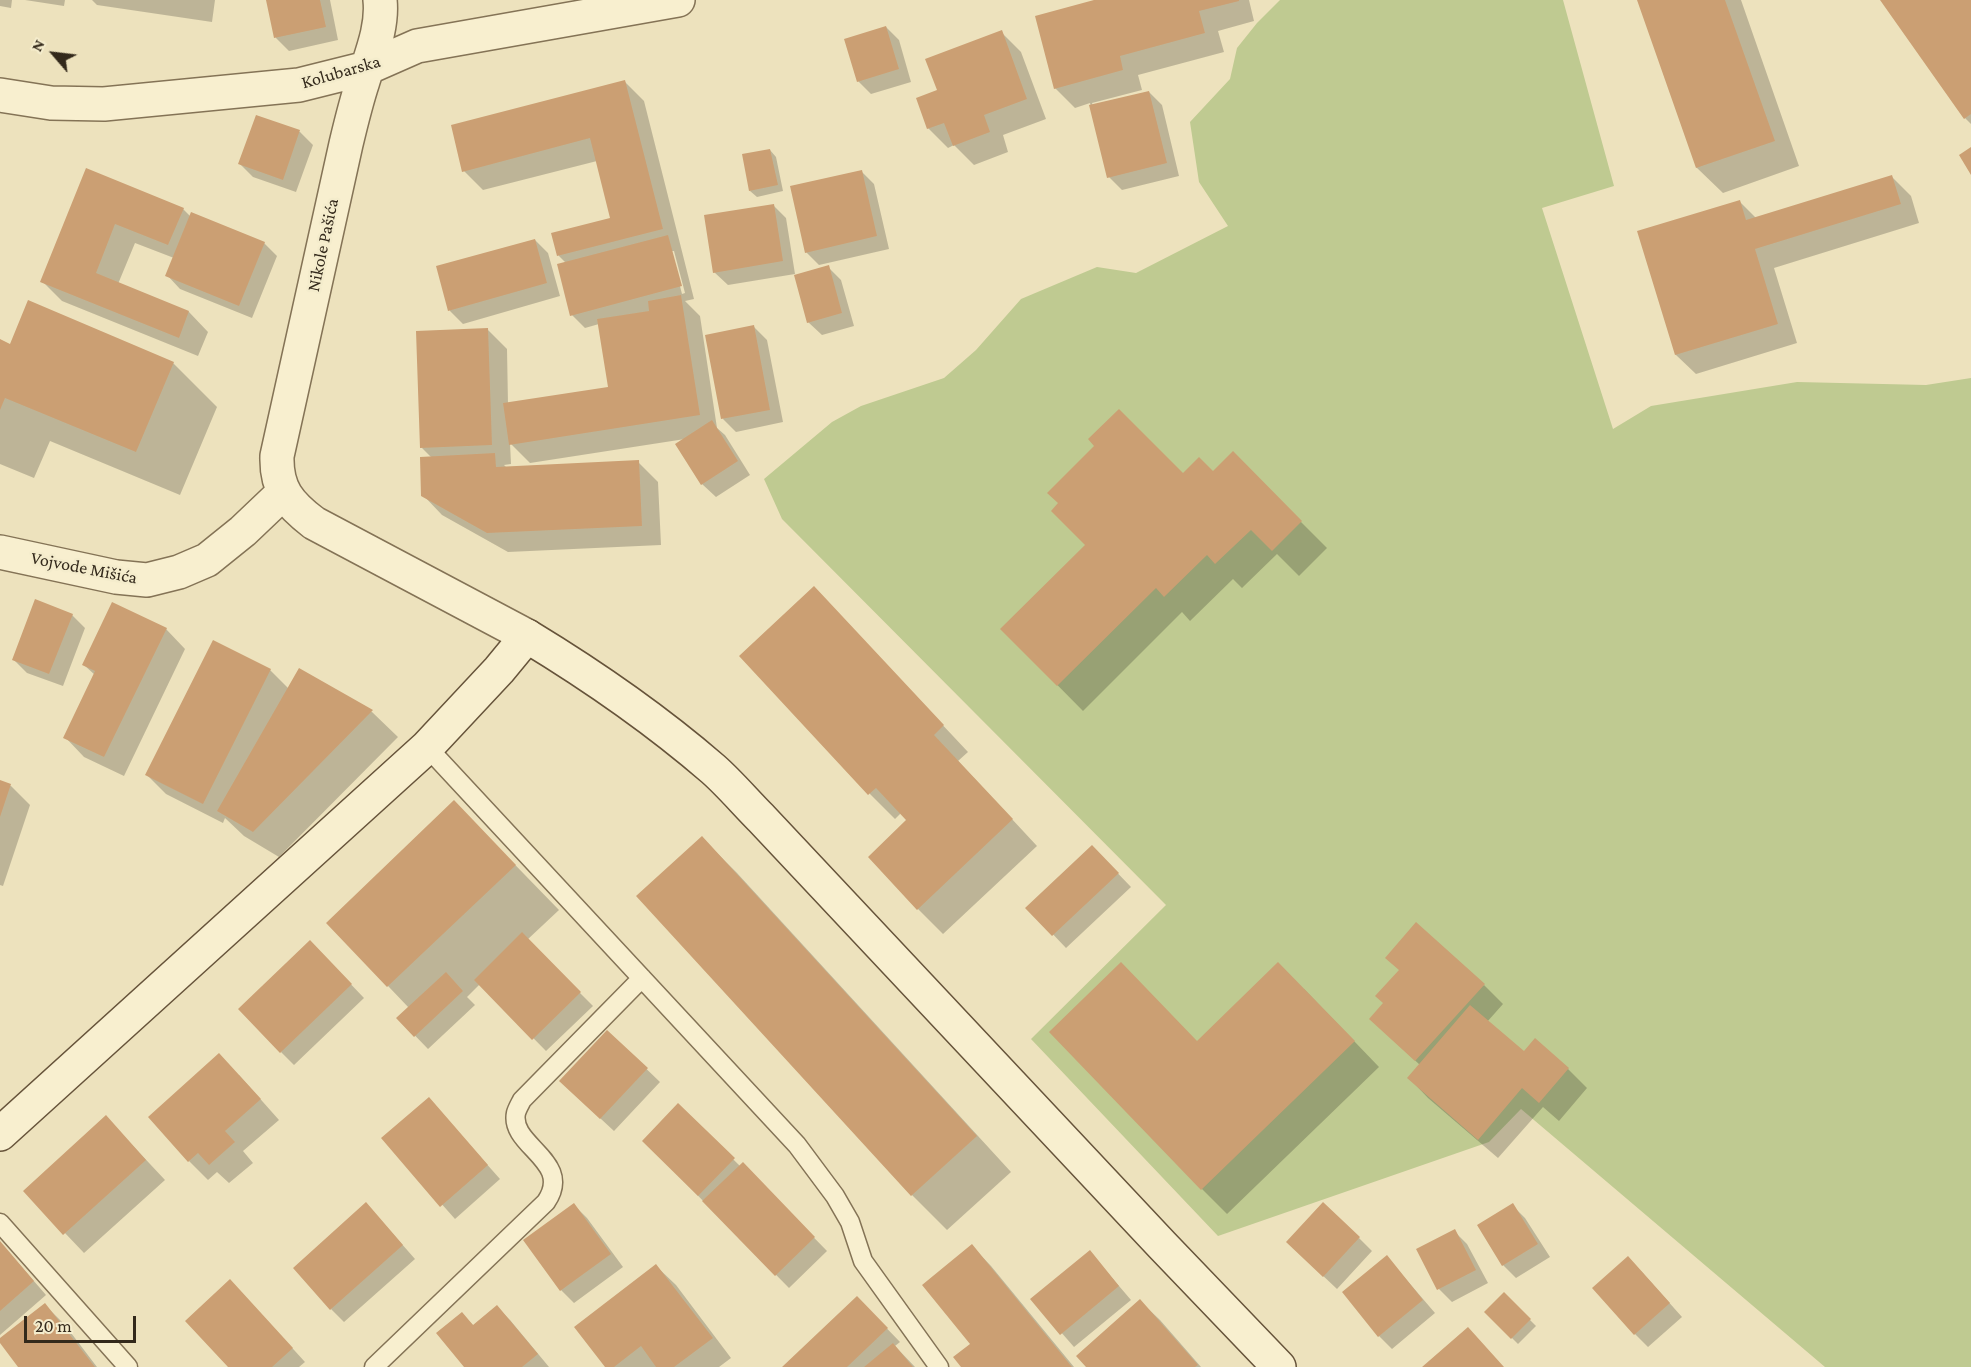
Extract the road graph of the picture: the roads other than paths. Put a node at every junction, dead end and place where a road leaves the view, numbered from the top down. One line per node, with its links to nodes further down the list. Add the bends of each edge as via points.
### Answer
1 (380, 0): 3 (street, Nikole Pašića, via 376,38)
2 (678, 0): 3 (street, Kolubarska, via 417,46)
3 (367, 68): 4 (street, Kolubarska, via 299,85 104,104 51,104); 5 (street, Nikole Pašića, via 348,133 277,456)
4 (0, 95)
5 (284, 492): 6 (street, Vojvode Mišića, via 207,560 147,580); 7 (street, via 295,509 314,523)
6 (0, 552)
7 (527, 636): 8 (street); 15 (street, via 630,703 714,771)
8 (427, 747): 9 (lane); 10 (street)
9 (642, 978): 13 (lane, via 522,1100 516,1114 518,1129 546,1162 553,1180 552,1194); 14 (lane, via 797,1145 850,1222 863,1261)
10 (0, 1134)
11 (0, 1223): 12 (lane)
12 (128, 1367)
13 (374, 1367)
14 (939, 1367)
15 (1279, 1367)

